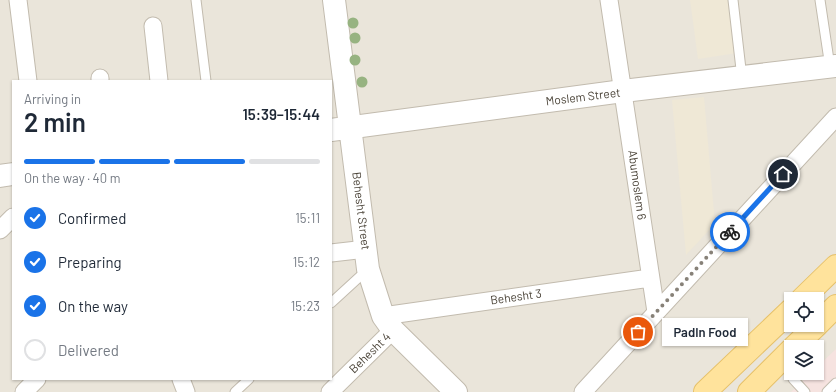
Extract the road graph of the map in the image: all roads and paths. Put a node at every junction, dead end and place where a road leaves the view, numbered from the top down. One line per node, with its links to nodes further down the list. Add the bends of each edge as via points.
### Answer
1 (18, 0): 10 (street)
2 (196, 0): 12 (lane)
3 (338, 0): 15 (street, Behesht Street)
4 (610, 0): 13 (street, Abumoslem 6)
5 (732, 0): 9 (lane)
6 (820, 0): 8 (lane)
7 (153, 26): 11 (street)
8 (833, 67): 9 (street, Moslem Street)
9 (742, 78): 13 (street, Moslem Street)
10 (28, 80)
11 (159, 80)
12 (206, 80)
13 (623, 91): 15 (street, Moslem Street); 23 (street, Abumoslem 6)
14 (836, 117): 27 (street)
15 (341, 129): 21 (street, Behesht Street)
16 (12, 174): 17 (street)
17 (0, 176)
18 (12, 218): 19 (street)
19 (0, 230)
20 (332, 252): 21 (street)
21 (367, 259): 25 (lane); 30 (street, Behesht Street)
22 (836, 266): 24 (main road)
23 (650, 278): 27 (street, Abumoslem 6); 30 (street, Behesht 3)
24 (809, 292)
25 (332, 302)
26 (836, 306): 29 (main road)
27 (656, 312): 44 (street)
28 (784, 317): 45 (main road)
29 (824, 318)
30 (388, 323): 42 (street, Behesht 4); 43 (street, Behesht Street)
31 (810, 332): 32 (main road)
32 (801, 340)
33 (784, 357): 46 (main road)
34 (36, 380): 39 (street)
35 (181, 380): 40 (street)
36 (248, 380): 41 (lane)
37 (794, 380): 47 (lane)
38 (836, 383): 48 (lane)
39 (24, 392)
40 (186, 392)
41 (235, 392)
42 (330, 392)
43 (456, 392)
44 (582, 392)
45 (705, 392)
46 (749, 392)
47 (805, 392)
48 (827, 392)

